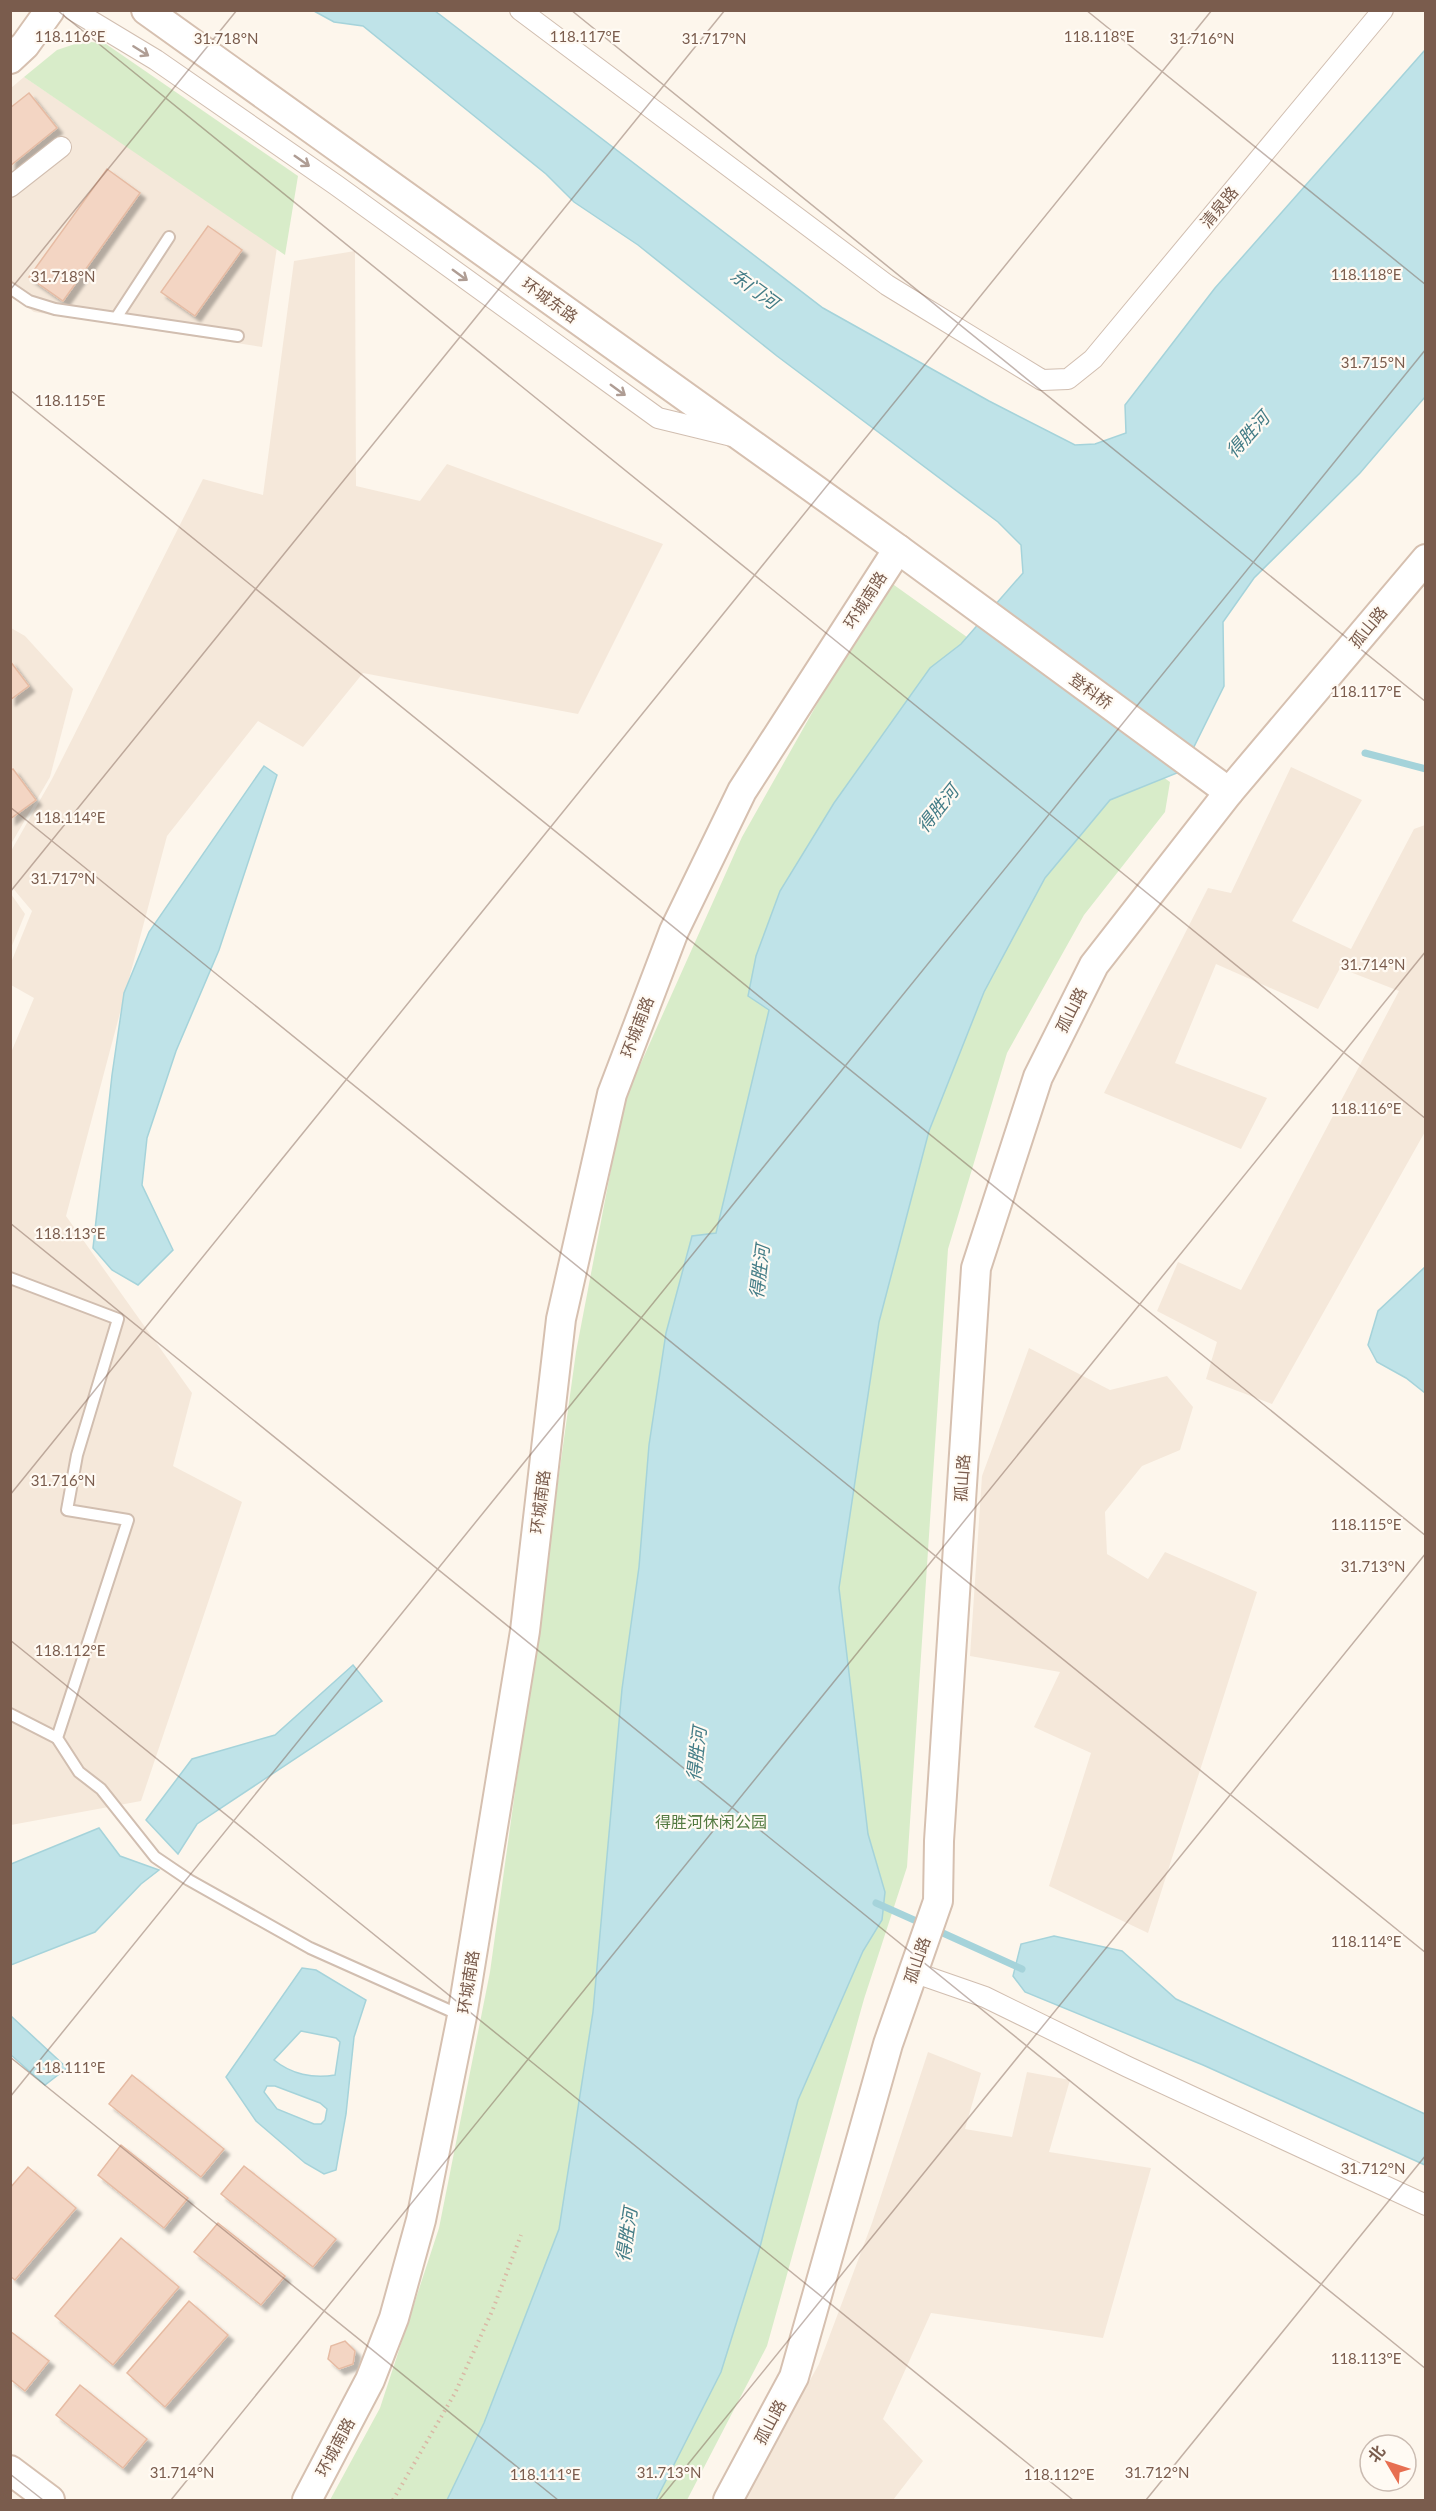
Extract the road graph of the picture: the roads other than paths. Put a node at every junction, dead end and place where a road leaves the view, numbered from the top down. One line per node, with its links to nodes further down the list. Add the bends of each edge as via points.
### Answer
1 (50, 10): 6 (main road)
2 (73, 10): 13 (street, one-way to 13, via 156,60 327,178 657,418)
3 (146, 10): 13 (main road, 环城东路)
4 (520, 10): 5 (street, 清泉路, via 887,285 1042,380 1068,379 1093,359)
5 (1383, 10)
6 (10, 59)
7 (61, 147): 8 (street)
8 (10, 188)
9 (169, 237): 11 (lane)
10 (10, 288): 11 (lane, via 29,301 55,309)
11 (116, 318): 12 (lane)
12 (238, 336)
13 (743, 438): 14 (main road, 环城东路)
14 (898, 549): 16 (main road, 环城东路); 22 (main road, 环城南路, via 742,791 674,931 612,1094 561,1319 525,1631)
15 (1425, 559): 17 (main road, 孤山路)
16 (953, 590): 17 (main road, 登科桥)
17 (1229, 792): 21 (main road, 孤山路, via 1094,965 1038,1077 976,1268 938,1901)
18 (10, 1278): 20 (lane, via 118,1319 76,1455 68,1510 128,1520)
19 (10, 1714): 20 (lane)
20 (57, 1737): 22 (lane, via 79,1772 101,1789 155,1857 310,1948)
21 (913, 1972): 23 (street, via 984,1997); 27 (main road, 孤山路, via 888,2044 794,2377)
22 (462, 2016): 26 (main road, 环城南路, via 421,2220 394,2318 370,2380)
23 (1425, 2205)
24 (10, 2470): 25 (main road)
25 (50, 2500)
26 (307, 2500)
27 (728, 2500)

